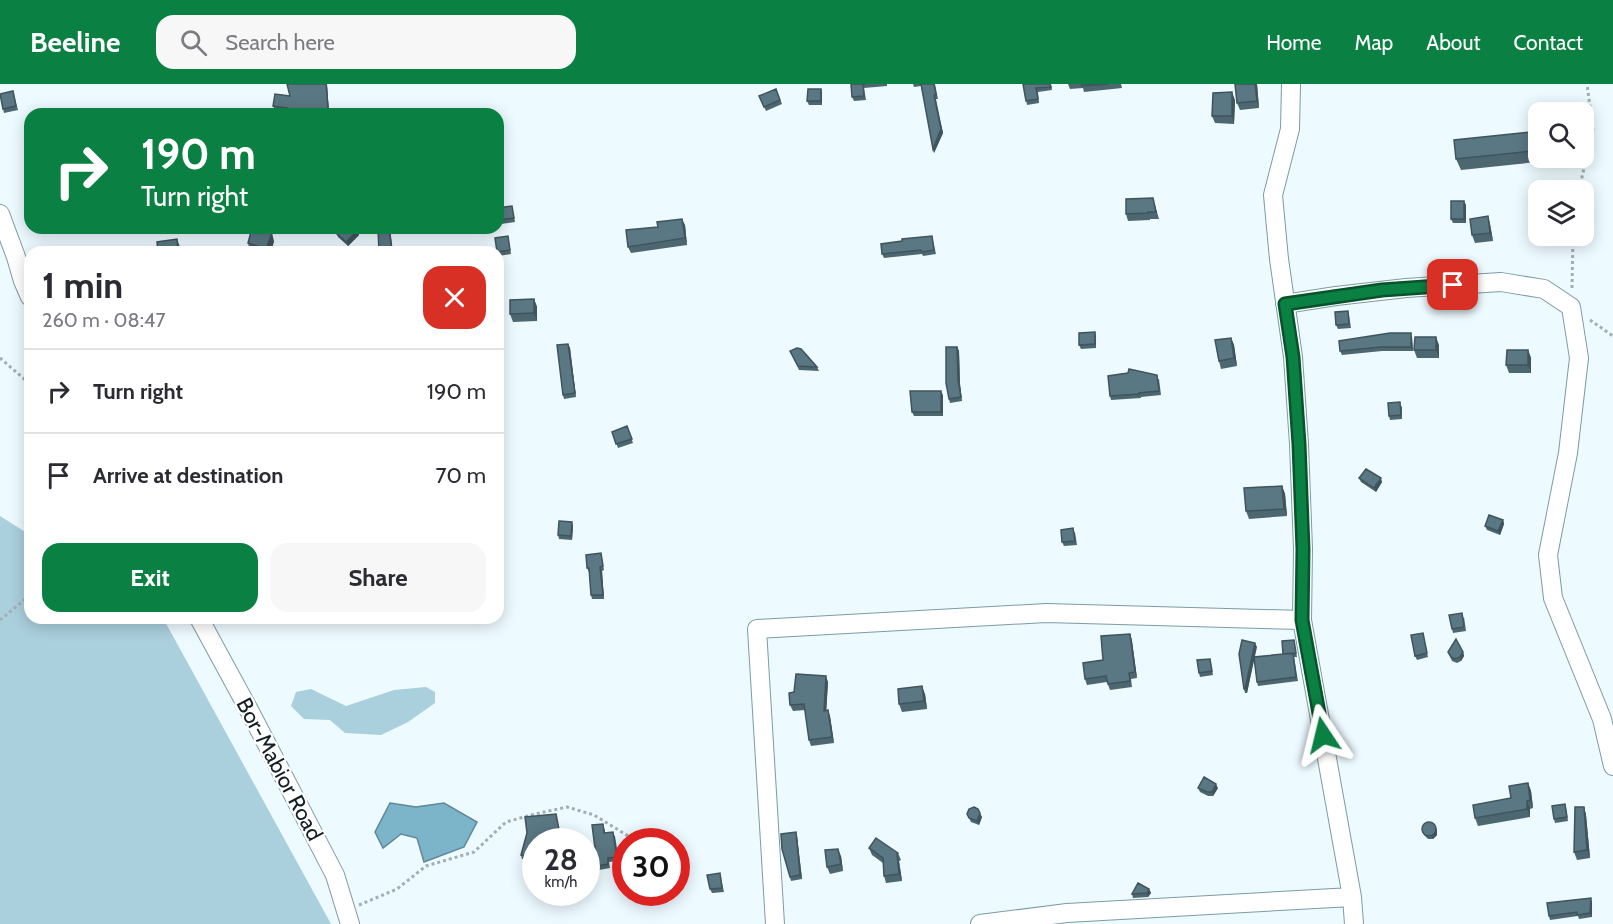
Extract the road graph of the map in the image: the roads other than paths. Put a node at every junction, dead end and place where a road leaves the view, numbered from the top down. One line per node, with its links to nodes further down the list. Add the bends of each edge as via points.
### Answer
1 (1291, 84): 4 (street, via 1290,129 1273,195)
2 (0, 214): 3 (street)
3 (24, 283)
4 (1285, 304): 5 (street, via 1299,444); 7 (street, via 1406,288 1501,282 1544,289 1571,308 1579,358 1568,453 1548,555 1552,598 1602,719)
5 (1302, 620): 8 (street); 10 (street, via 1047,613 757,629)
6 (202, 624): 9 (street, Bor-Mabior Road, via 335,875)
7 (1613, 766)
8 (1352, 897): 11 (street, via 1067,913); 12 (street)
9 (348, 917)
10 (775, 924)
11 (980, 924)
12 (1354, 924)

